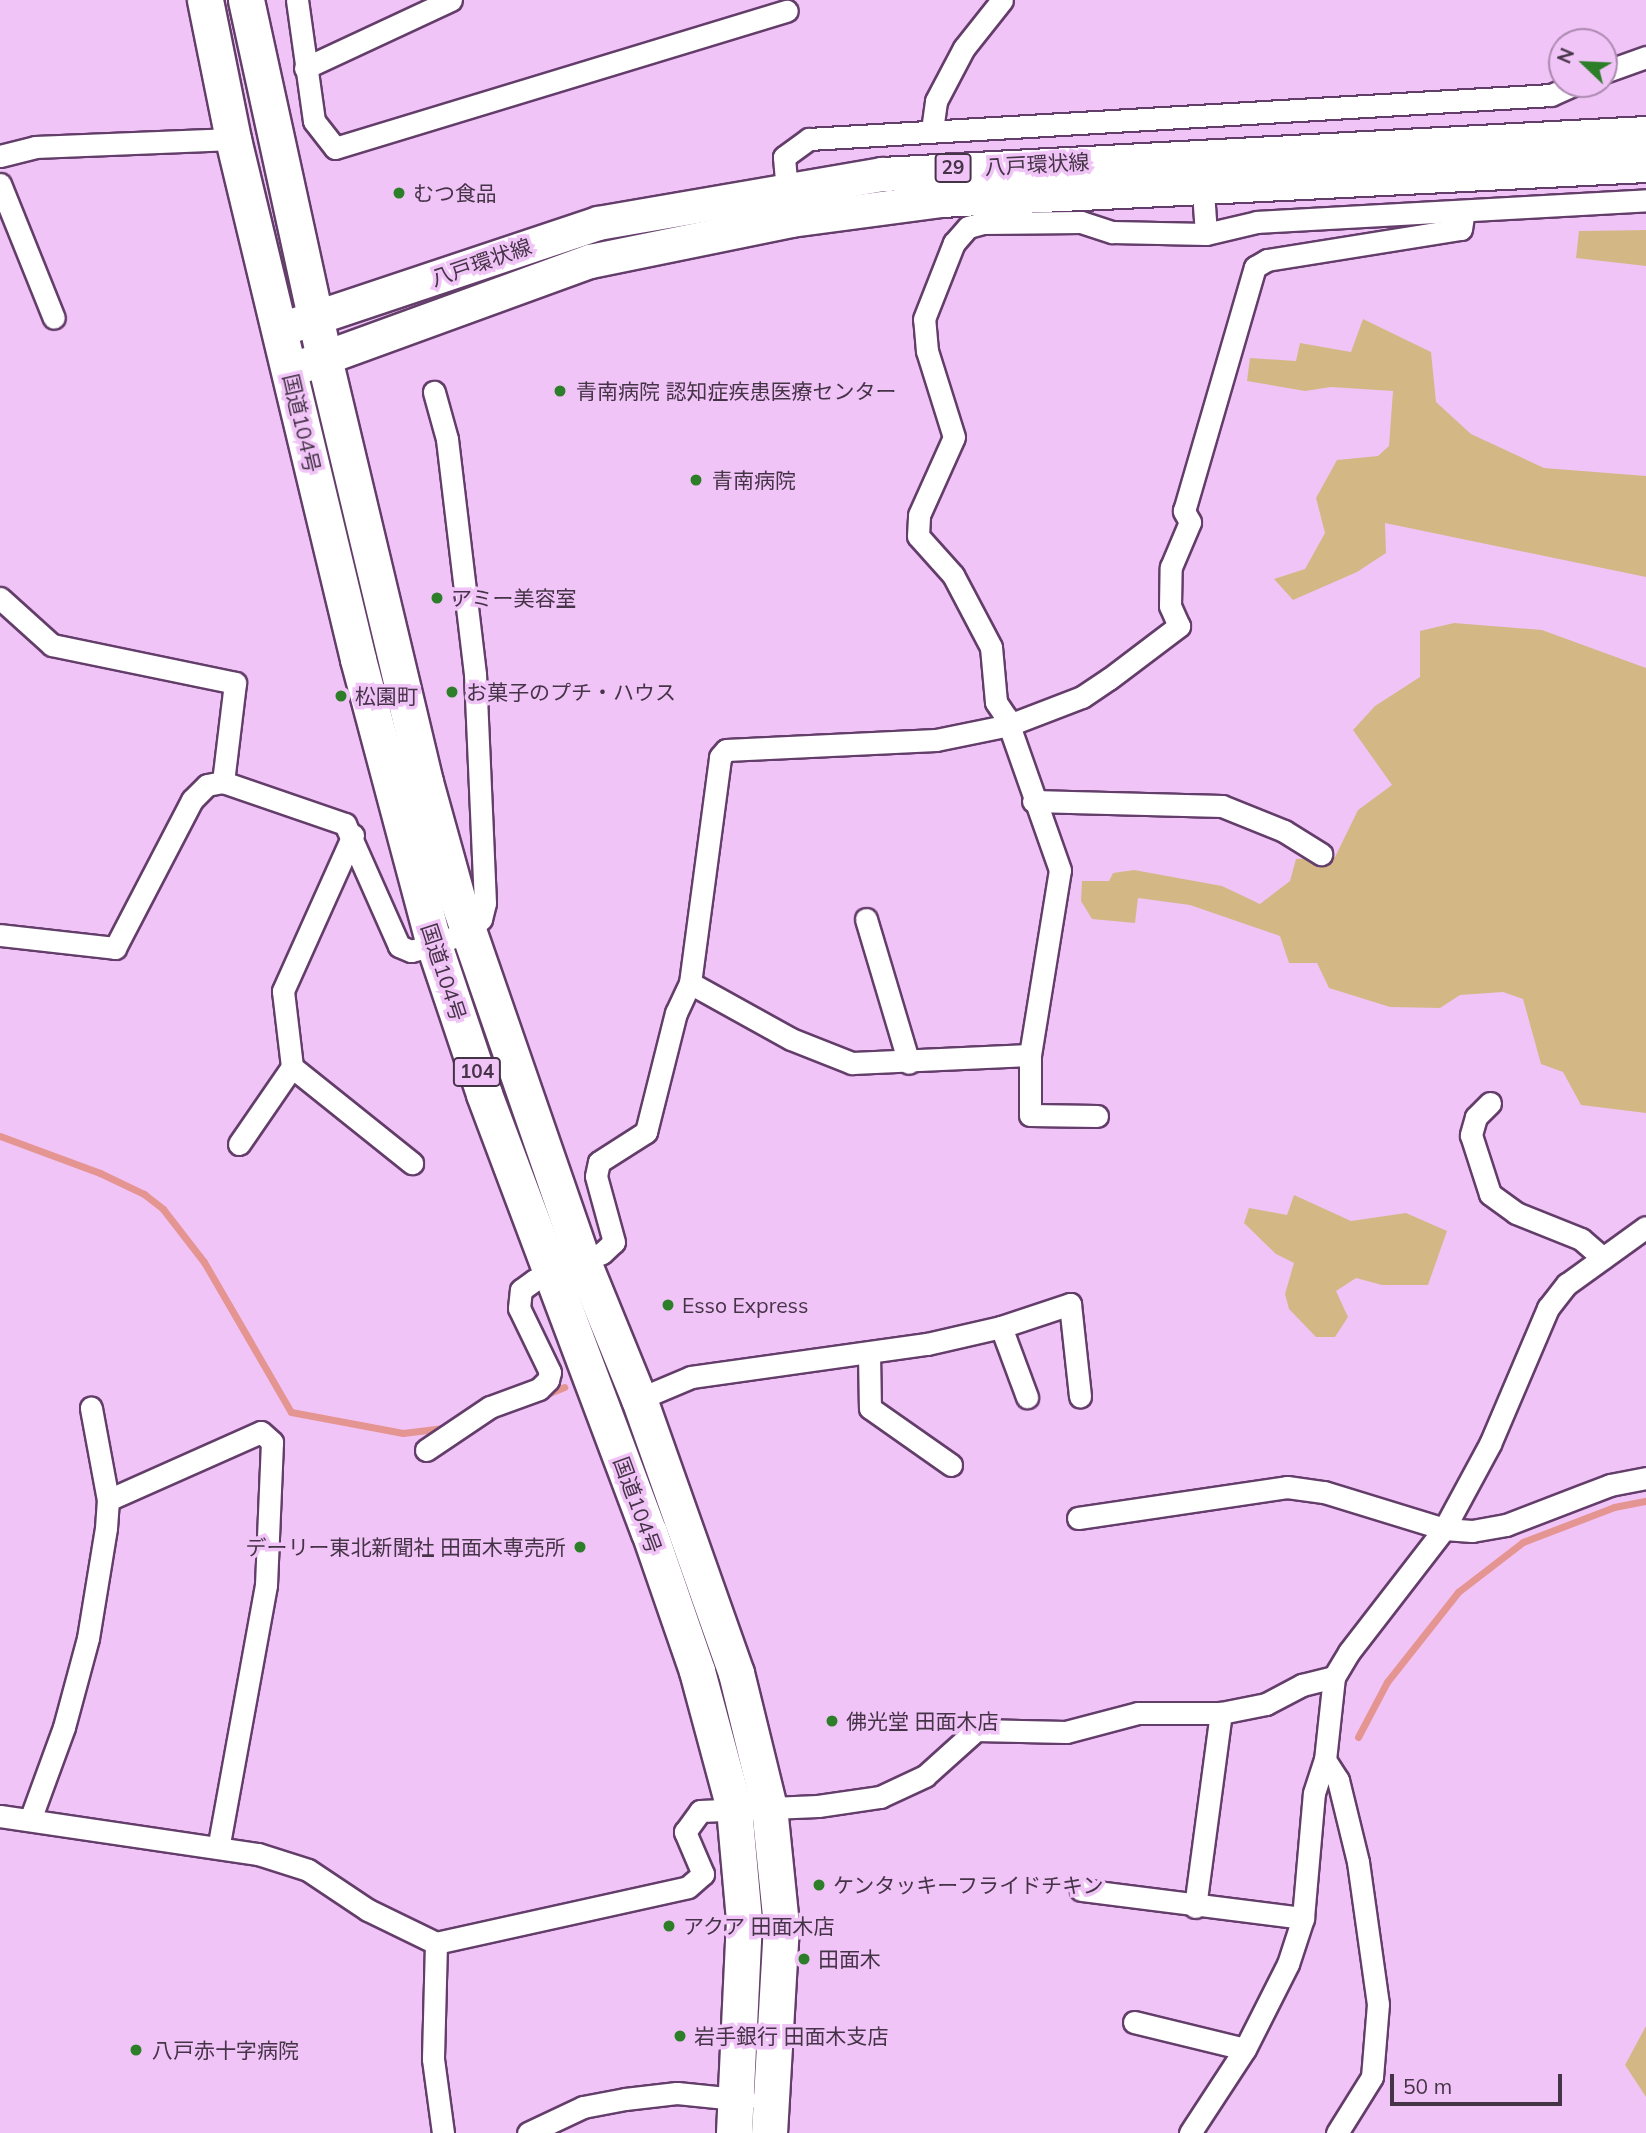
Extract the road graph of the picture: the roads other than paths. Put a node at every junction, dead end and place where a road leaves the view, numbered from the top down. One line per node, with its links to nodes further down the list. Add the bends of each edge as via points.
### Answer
1 (205, 0): 13 (highway, 国道104号 / 104)
2 (246, 0): 23 (highway, 国道104号 / 104)
3 (297, 0): 9 (street)
4 (451, 0): 9 (street)
5 (1002, 0): 11 (street, via 958,59 936,101)
6 (787, 11): 9 (street, via 335,148 314,121)
7 (1646, 57): 8 (street)
8 (1618, 67)
9 (305, 68)
10 (1548, 95): 11 (street)
11 (932, 130): 19 (street, via 809,139 784,157)
12 (1646, 133): 16 (main road, 八戸環状線 / 29)
13 (233, 139): 14 (street, via 35,147); 24 (highway, 国道104号 / 104)
14 (0, 156)
15 (1646, 165): 16 (main road, 八戸環状線 / 29)
16 (1202, 171): 19 (main road, 八戸環状線 / 29, via 952,168); 21 (street)
17 (0, 184): 22 (street)
18 (1646, 200): 20 (street)
19 (788, 204): 23 (main road, 八戸環状線 / 29, via 598,223); 25 (main road, 八戸環状線 / 29, via 590,261)
20 (1464, 211): 21 (street, via 1257,222); 29 (street, via 1461,229 1267,260 1255,267 1184,511 1190,522 1171,567 1170,606 1179,626 1082,697)
21 (1206, 234): 29 (street, via 1112,232 1082,222 983,223 968,227 954,243 933,288 924,319 927,351 954,437 919,515 918,536 953,575 990,647 996,702)
22 (54, 318)
23 (316, 319): 24 (main road, 八戸環状線 / 29); 25 (highway, 国道104号 / 104)
24 (281, 329): 26 (highway, 国道104号 / 104)
25 (324, 358): 26 (main road, 八戸環状線 / 29); 35 (highway, 国道104号 / 104, via 425,782)
26 (290, 370): 37 (highway, 国道104号 / 104, via 395,810)
27 (434, 392): 35 (street, via 447,439 475,674 485,904 481,919)
28 (0, 598): 30 (street, via 52,645 235,683)
29 (1009, 725): 31 (street); 38 (street, via 936,740 726,750 720,757)
30 (223, 782): 32 (street, via 345,824); 36 (street, via 207,785 192,800 115,948)
31 (1032, 800): 33 (street, via 1222,806 1284,831); 39 (street, via 1061,882)
32 (353, 835): 37 (street, via 400,946 411,951); 41 (street, via 283,991)
33 (1321, 854)
34 (866, 919): 40 (street)
35 (468, 931): 37 (street); 48 (highway, 国道104号 / 104)
36 (0, 935)
37 (434, 945): 48 (highway, 国道104号 / 104)
38 (690, 983): 40 (street, via 828,1057 852,1063); 48 (street, via 676,1013 646,1132 600,1162 596,1176 614,1242)
39 (1030, 1055): 40 (street); 43 (street, via 1030,1115)
40 (909, 1063)
41 (292, 1068): 44 (street); 45 (street)
42 (1490, 1103): 47 (street, via 1476,1117 1471,1135 1490,1194 1516,1213 1581,1239)
43 (1097, 1116)
44 (239, 1144)
45 (412, 1163)
46 (1646, 1227): 47 (street)
47 (1603, 1258): 60 (street, via 1567,1284 1548,1308 1490,1444)
48 (567, 1268): 53 (highway, 国道104号 / 104); 55 (street, via 527,1284 519,1300 550,1372 548,1380 539,1389 475,1415 446,1441); 65 (highway, 国道104号 / 104, via 697,1671)
49 (1001, 1327): 50 (street); 51 (street, via 1070,1304); 52 (street)
50 (869, 1353): 53 (street, via 691,1377); 56 (street, via 870,1408)
51 (1080, 1395)
52 (1027, 1397)
53 (639, 1399): 64 (highway, 国道104号 / 104, via 736,1673)
54 (91, 1408): 58 (street)
55 (426, 1450)
56 (951, 1465)
57 (1646, 1478): 60 (street, via 1610,1485 1506,1525 1472,1531)
58 (108, 1500): 67 (street, via 88,1638 64,1727); 68 (street, via 261,1432 272,1442 266,1585)
59 (1078, 1518): 60 (street, via 1287,1487 1324,1492)
60 (1444, 1529): 61 (street, via 1349,1652)
61 (1335, 1677): 62 (street, via 1302,1685 1266,1704); 63 (street)
62 (1220, 1713): 64 (street, via 1138,1713 1066,1732 976,1730 925,1776 880,1797); 70 (street)
63 (1325, 1760): 71 (street, via 1314,1793); 80 (street, via 1338,1780 1358,1862 1378,2004 1372,2077)
64 (769, 1807): 65 (street); 76 (highway, 国道104号 / 104, via 781,1926)
65 (734, 1808): 72 (street, via 700,1811 685,1832 704,1874 688,1887); 75 (highway, 国道104号 / 104, via 744,1920)
66 (0, 1816): 67 (street)
67 (30, 1820): 68 (street)
68 (218, 1848): 72 (street, via 308,1870 368,1910)
69 (1080, 1890): 70 (street)
70 (1195, 1907): 71 (street)
71 (1303, 1918): 74 (street, via 1275,1993)
72 (436, 1943): 77 (street, via 433,2059)
73 (1134, 2022): 74 (street)
74 (1245, 2049): 79 (street)
75 (737, 2116): 76 (street); 78 (street, via 677,2093 583,2106)
76 (771, 2118)
77 (443, 2133)
78 (528, 2133)
79 (1190, 2133)
80 (1338, 2133)

